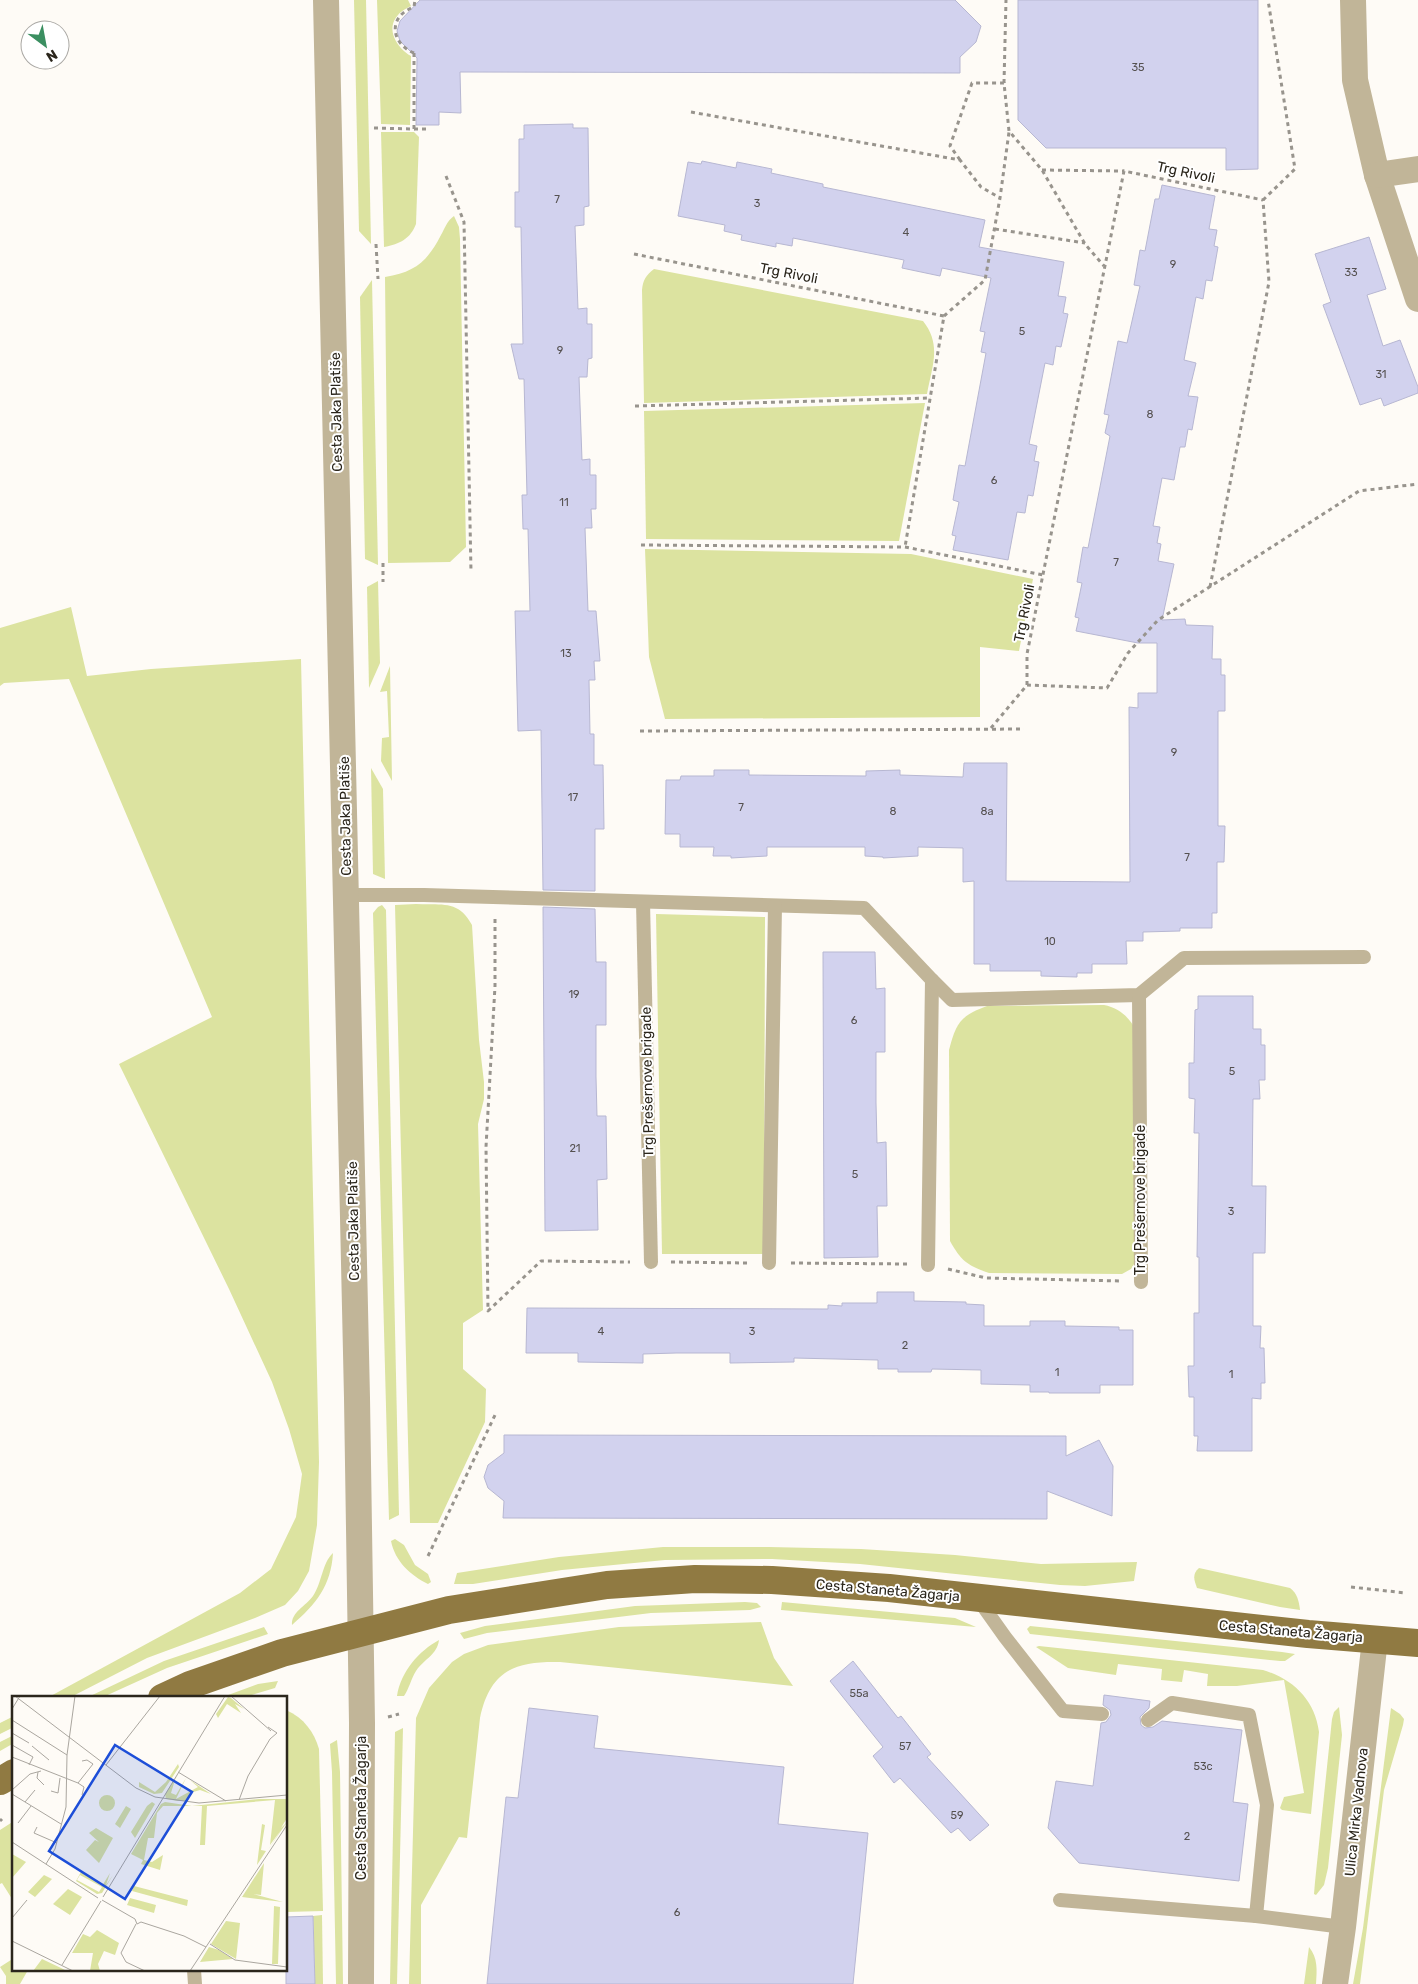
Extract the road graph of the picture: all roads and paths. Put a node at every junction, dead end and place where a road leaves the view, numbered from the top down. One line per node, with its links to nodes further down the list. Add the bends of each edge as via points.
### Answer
1 (326, 0): 42 (street, Cesta Jaka Platiše)
2 (414, 0): 9 (path, via 414,7 398,17 397,34 402,46 414,52)
3 (1006, 0): 6 (path)
4 (1268, 0): 19 (path, via 1295,169)
5 (1353, 0): 16 (street, via 1355,80)
6 (1004, 83): 11 (path); 12 (path, via 972,83 950,146)
7 (691, 112): 12 (path)
8 (374, 128): 9 (path)
9 (414, 129): 10 (path)
10 (430, 129)
11 (1009, 131): 14 (path); 18 (path)
12 (960, 160): 18 (path, via 980,187)
13 (1418, 169): 16 (street)
14 (1042, 170): 15 (path); 22 (path)
15 (1124, 171): 19 (path, Trg Rivoli); 24 (path, Trg Rivoli)
16 (1377, 174): 26 (street)
17 (446, 176): 34 (path, via 464,222)
18 (1000, 198): 20 (path)
19 (1263, 200): 37 (path, via 1269,282)
20 (995, 229): 22 (path); 27 (path, via 985,280)
21 (376, 244): 25 (path)
22 (1085, 244): 24 (path)
23 (634, 254): 27 (path, Trg Rivoli)
24 (1104, 266): 35 (path, Trg Rivoli)
25 (378, 279)
26 (1418, 299)
27 (944, 316): 28 (path)
28 (931, 398): 29 (path); 32 (path)
29 (634, 406)
30 (1418, 484): 37 (path, via 1359,491)
31 (640, 545): 32 (path, Trg Rivoli)
32 (905, 547): 35 (path, Trg Rivoli)
33 (383, 563): 36 (path)
34 (471, 572)
35 (1043, 576): 38 (path, Trg Rivoli, via 1027,654)
36 (383, 582)
37 (1210, 587): 38 (path, via 1158,620 1128,653 1107,688)
38 (1027, 685): 39 (path)
39 (991, 728): 40 (path); 41 (path)
40 (1024, 728)
41 (640, 731)
42 (347, 895): 43 (lane); 58 (street, Cesta Jaka Platiše)
43 (496, 897): 44 (lane); 49 (path, Trg Prešernove brigade, via 495,986 486,1147 488,1311 541,1261)
44 (643, 902): 45 (lane); 49 (lane, Trg Prešernove brigade)
45 (775, 906): 47 (lane, via 864,908); 50 (lane)
46 (1364, 957): 48 (lane, via 1184,958)
47 (932, 980): 48 (lane, via 952,1000); 51 (lane)
48 (1139, 995): 52 (lane, Trg Prešernove brigade)
49 (651, 1262): 50 (path, Trg Prešernove brigade)
50 (769, 1263): 51 (path, Trg Prešernove brigade)
51 (928, 1264): 52 (path, Trg Prešernove brigade, via 986,1278)
52 (1141, 1282)
53 (496, 1413): 54 (path)
54 (428, 1556)
55 (1351, 1587): 56 (path)
56 (1406, 1593)
57 (978, 1599): 58 (main road, Cesta Staneta Žagarja, via 811,1582 695,1579 607,1585 459,1608); 59 (main road, Cesta Staneta Žagarja); 62 (lane, via 1063,1710)
58 (360, 1633): 61 (main road, Cesta Staneta Žagarja, via 282,1653); 69 (street, Cesta Staneta Žagarja)
59 (1375, 1639): 60 (main road, Cesta Staneta Žagarja); 68 (street, Ulica Mirka Vadnova)
60 (1418, 1643)
61 (166, 1696)
62 (1102, 1714)
63 (1148, 1720): 67 (lane, via 1172,1703 1249,1715 1267,1805)
64 (12, 1774): 65 (main road)
65 (0, 1781)
66 (1060, 1900): 67 (lane)
67 (1256, 1916): 68 (lane)
68 (1343, 1927): 70 (street, Ulica Mirka Vadnova)
69 (360, 1984)
70 (1335, 1984)

